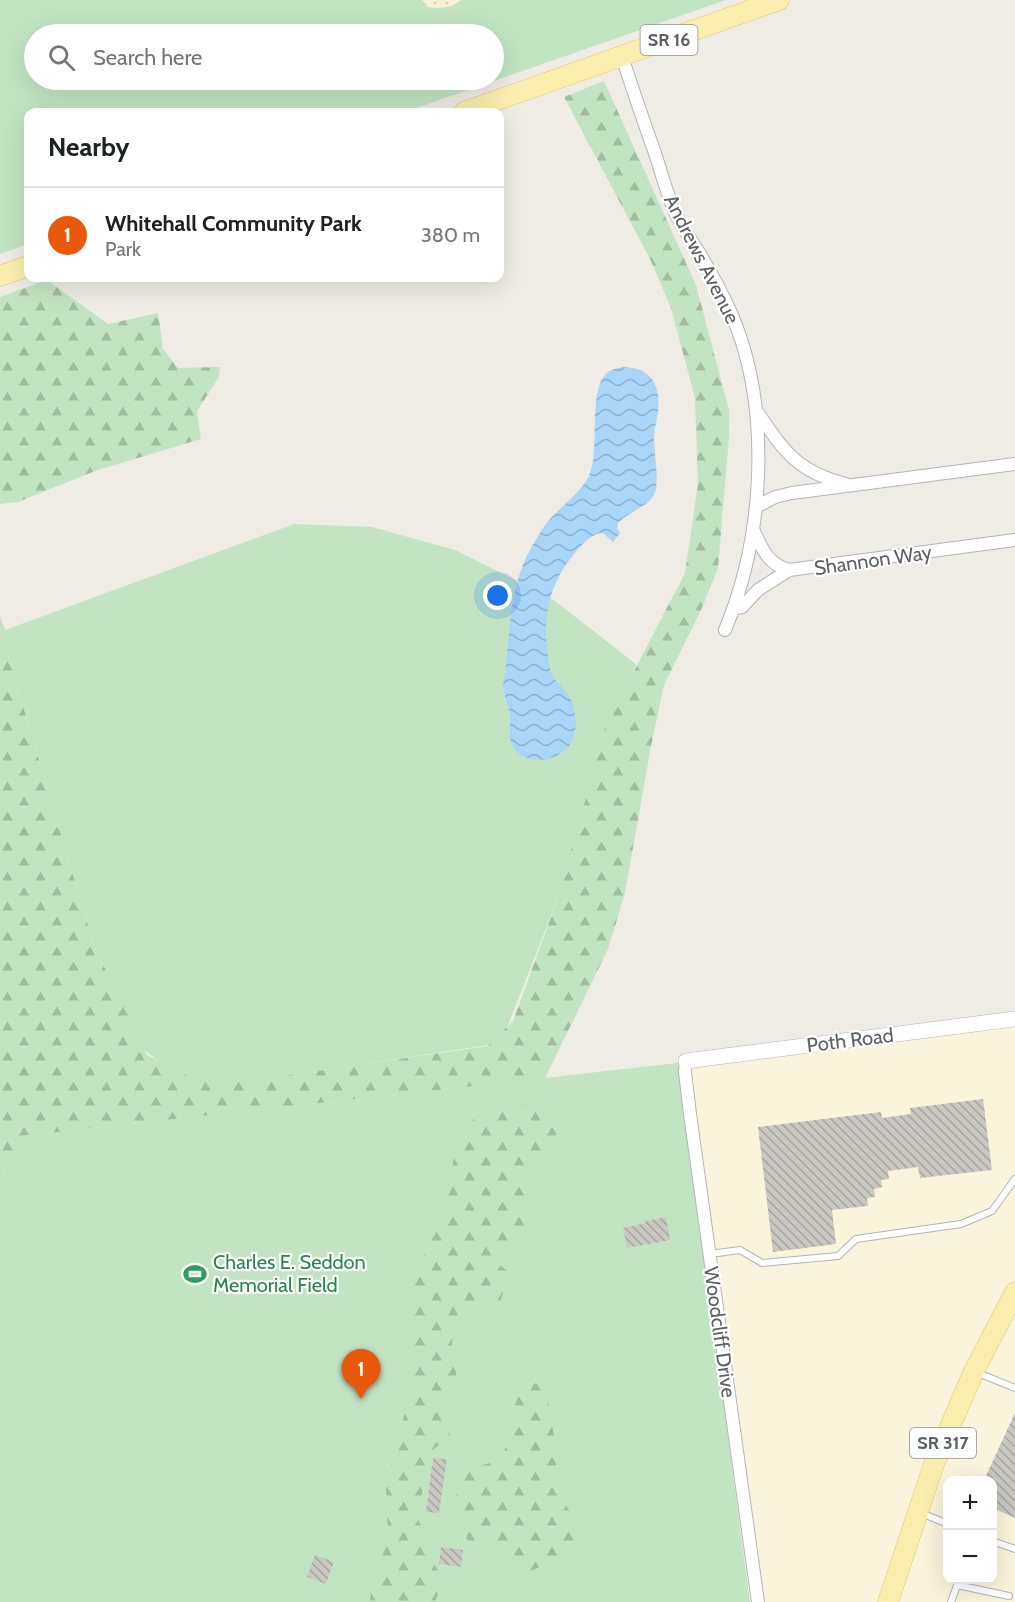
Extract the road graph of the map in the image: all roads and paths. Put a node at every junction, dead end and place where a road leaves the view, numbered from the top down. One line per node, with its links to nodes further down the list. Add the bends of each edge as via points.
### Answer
1 (779, 0): 2 (main road, SR 16)
2 (622, 57): 3 (main road, SR 16); 6 (street, Andrews Avenue, via 675,212 713,277 739,333)
3 (475, 108)
4 (24, 267): 5 (main road)
5 (0, 276)
6 (757, 412): 8 (street, via 794,460 827,478); 9 (street, Andrews Avenue)
7 (1015, 464): 8 (street)
8 (853, 485): 9 (street, via 775,497)
9 (756, 507): 10 (street, Andrews Avenue)
10 (753, 529): 12 (street, Shannon Way, via 770,561); 13 (street, Andrews Avenue)
11 (1015, 540): 12 (street, Shannon Way)
12 (789, 570): 13 (street, Andrews Avenue, via 742,607)
13 (735, 608): 14 (street, Andrews Avenue)
14 (725, 630)
15 (1015, 1019): 16 (street, Poth Road)
16 (686, 1061): 18 (street, Woodcliff Drive)
17 (1015, 1179): 18 (lane, via 992,1211 961,1224 856,1239 838,1256 762,1263 740,1250)
18 (710, 1254): 29 (street, Woodcliff Drive)
19 (1015, 1292): 20 (main road, SR 317)
20 (974, 1371): 21 (lane); 22 (main road, SR 317)
21 (1015, 1388)
22 (917, 1512): 23 (lane); 30 (main road, SR 317)
23 (943, 1522)
24 (997, 1542): 25 (lane)
25 (1015, 1549)
26 (957, 1584): 31 (lane)
27 (965, 1584): 28 (lane)
28 (1010, 1596)
29 (758, 1602)
30 (888, 1602)
31 (951, 1602)

